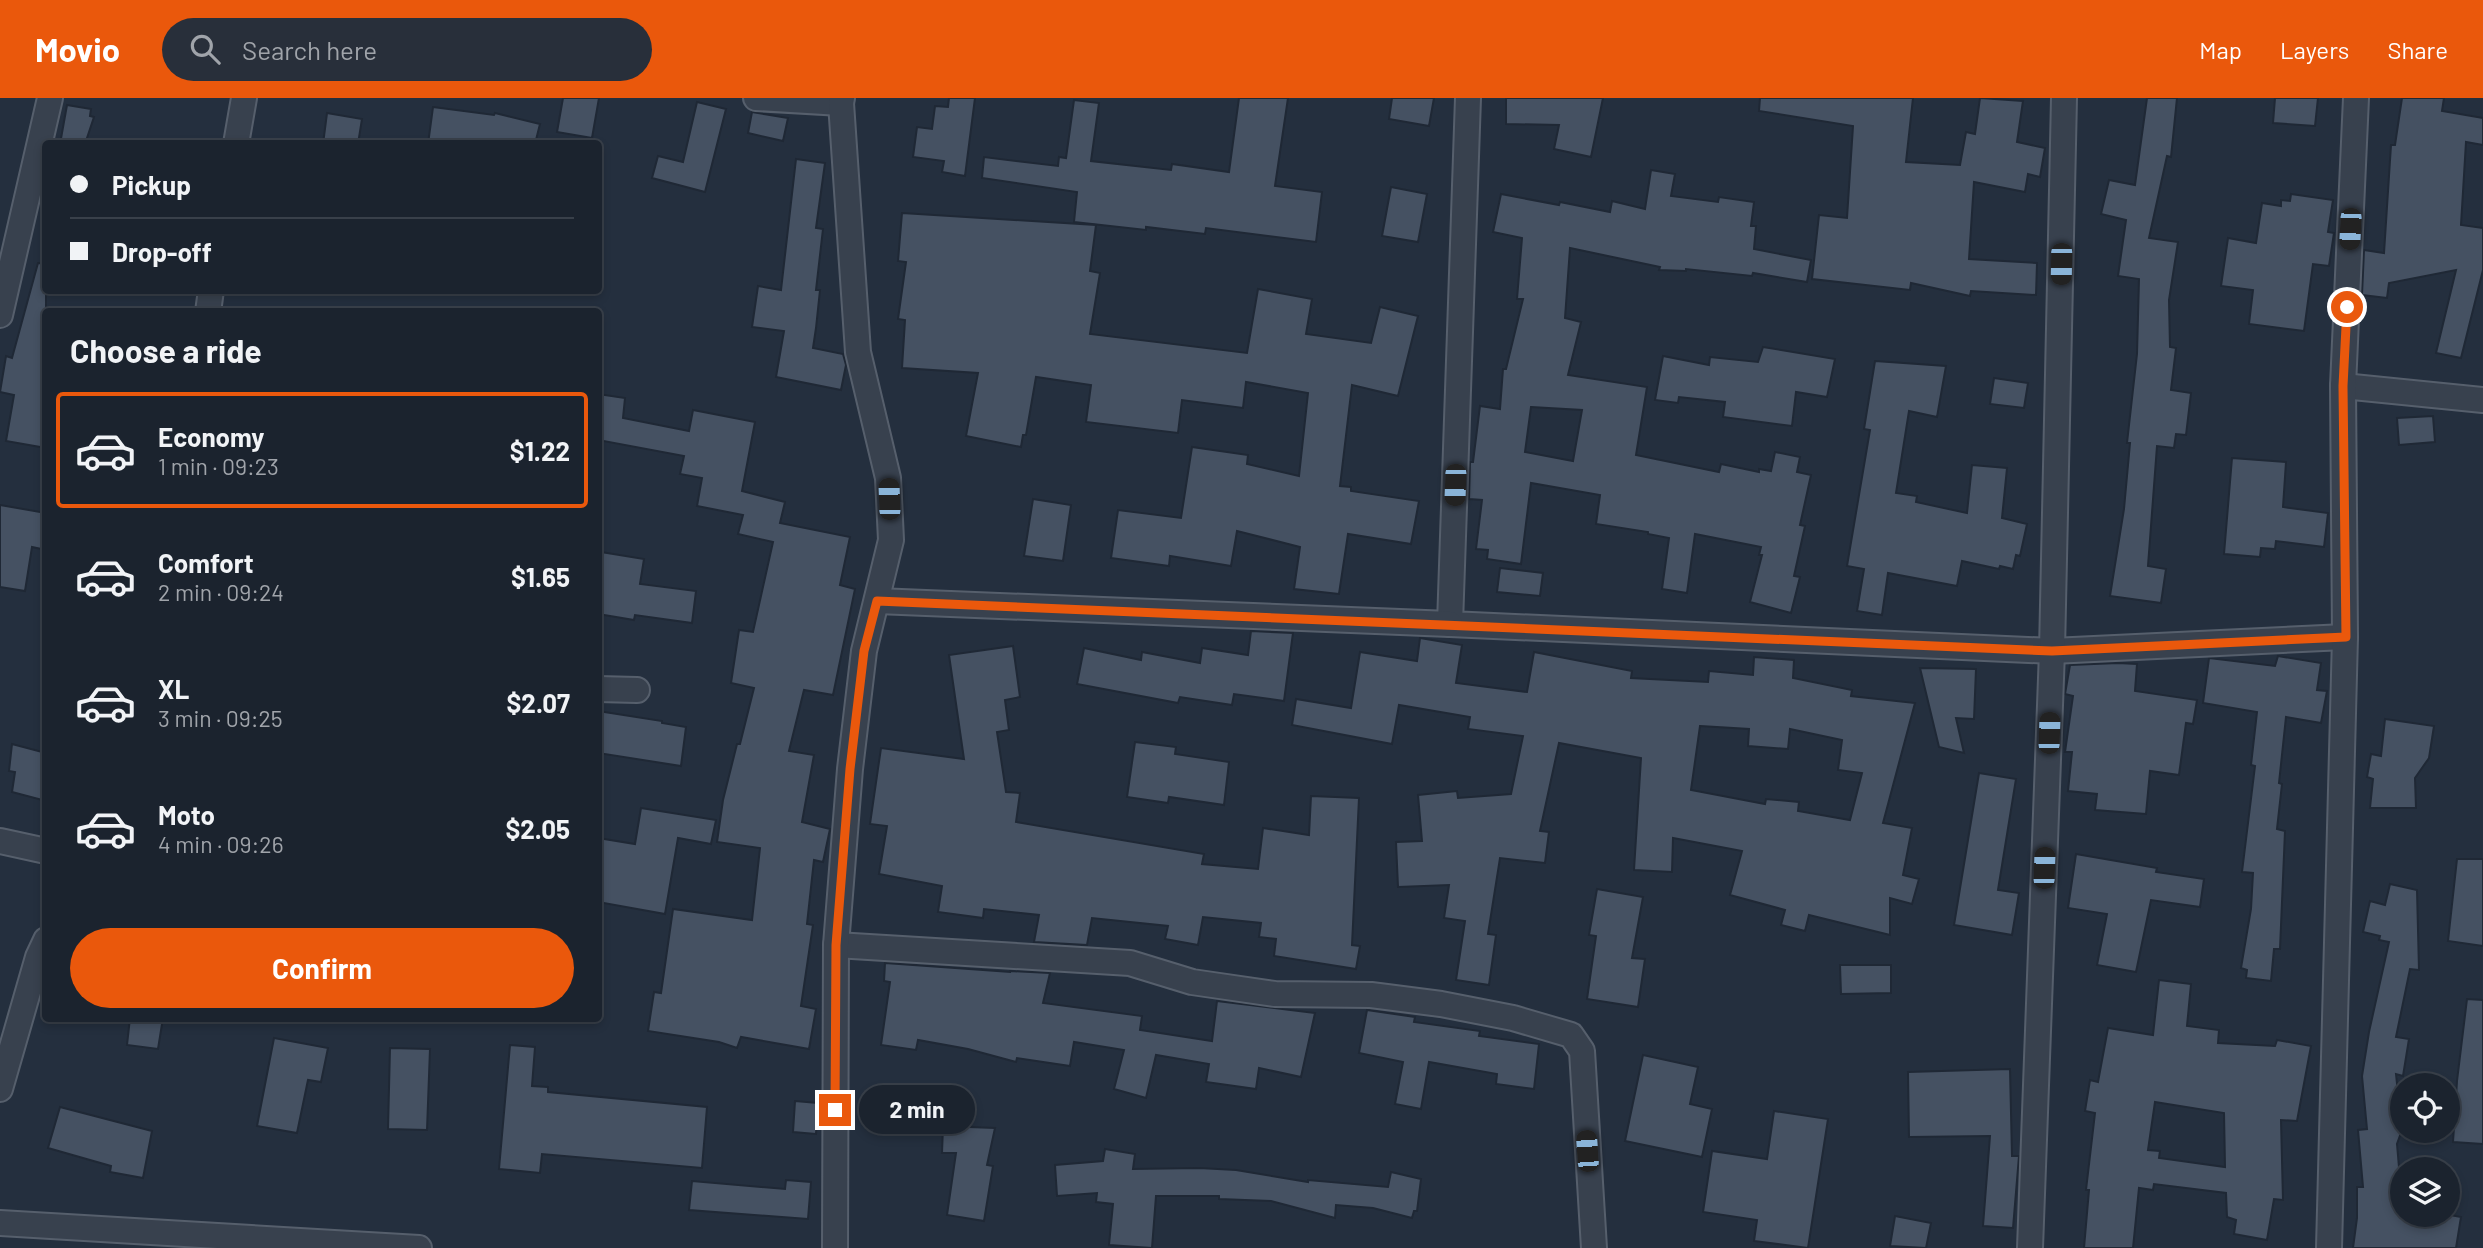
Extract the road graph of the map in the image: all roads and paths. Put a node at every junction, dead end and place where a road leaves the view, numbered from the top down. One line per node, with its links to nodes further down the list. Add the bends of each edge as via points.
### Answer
1 (50, 98): 9 (street)
2 (244, 98): 8 (street)
3 (756, 98): 7 (street)
4 (1468, 98): 13 (street)
5 (2064, 98): 15 (street)
6 (2356, 98): 10 (street)
7 (841, 100): 12 (street, via 859,352 888,478 891,540)
8 (237, 140)
9 (0, 315)
10 (2343, 386): 11 (street); 14 (street)
11 (2483, 400)
12 (877, 601): 13 (street); 20 (street, via 862,664)
13 (1450, 624): 15 (street)
14 (2346, 637): 15 (street); 28 (street)
15 (2052, 651): 27 (street)
16 (602, 689): 17 (street)
17 (638, 690)
18 (0, 841): 19 (street)
19 (42, 850)
20 (836, 945): 25 (street); 26 (street, via 1130,963 1192,982 1275,993 1371,995 1441,1003 1571,1035 1582,1051)
21 (42, 953): 22 (street)
22 (0, 1089)
23 (0, 1223): 24 (street)
24 (419, 1248)
25 (835, 1248)
26 (1594, 1248)
27 (2030, 1248)
28 (2329, 1248)

